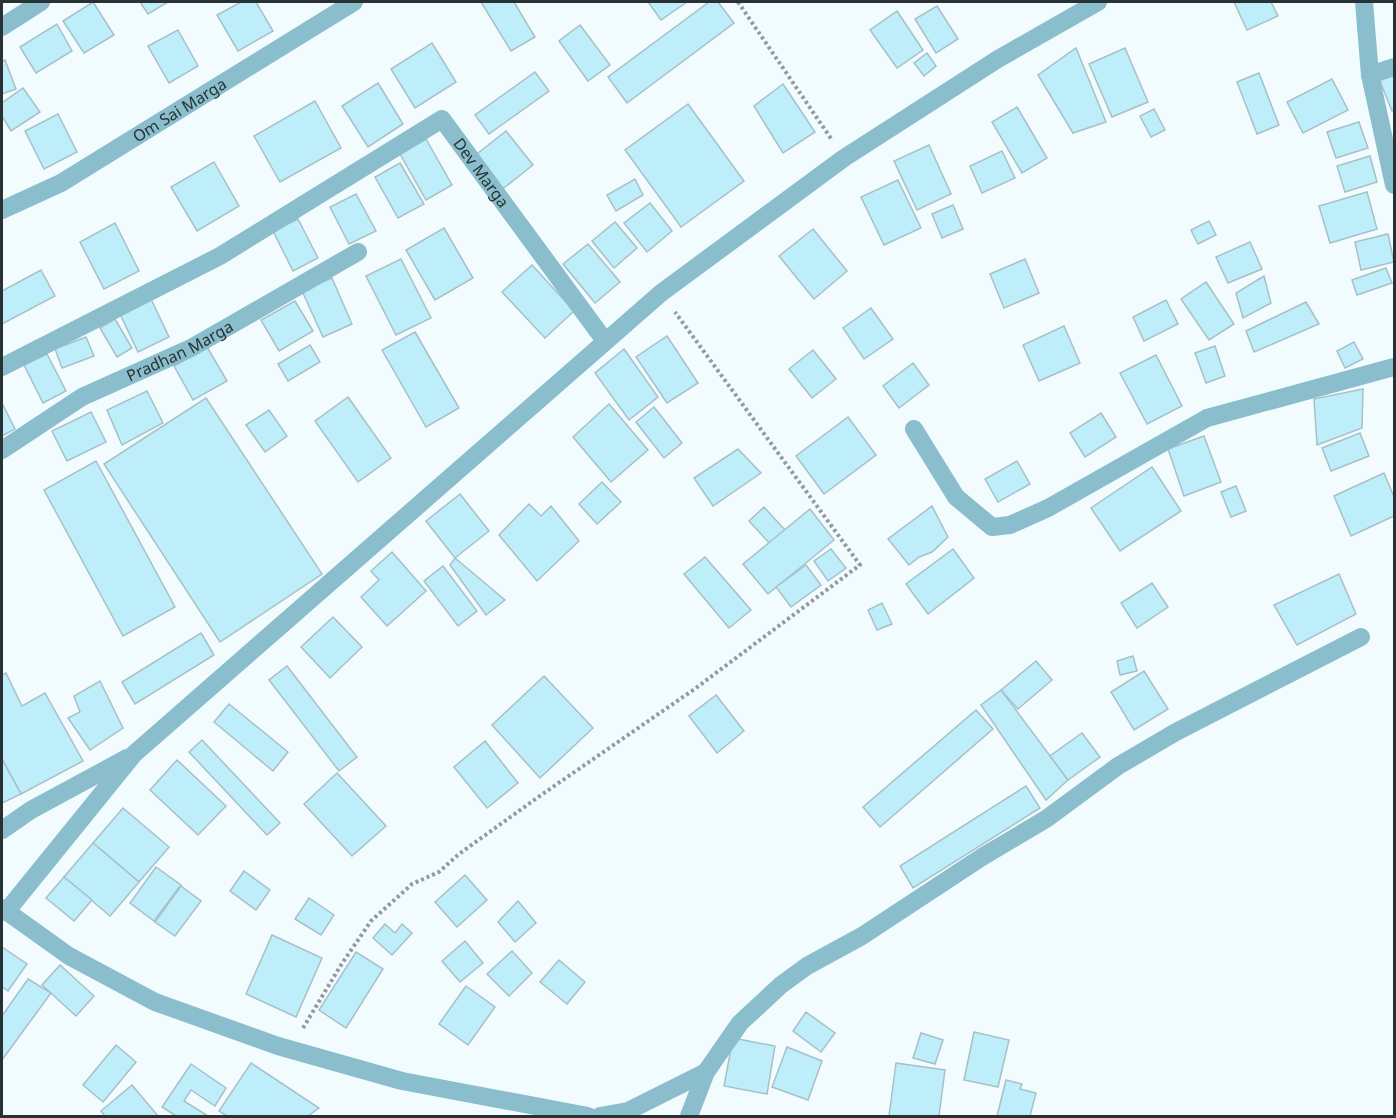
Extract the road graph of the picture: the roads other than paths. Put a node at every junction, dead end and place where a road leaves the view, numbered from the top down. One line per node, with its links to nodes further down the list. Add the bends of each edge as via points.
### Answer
1 (41, 2): 5 (street)
2 (354, 2): 9 (street, Om Sai Marga, via 61,183)
3 (1098, 2): 11 (street, via 998,59 844,158 661,293)
4 (1364, 2): 7 (street)
5 (2, 27)
6 (1395, 67): 7 (street)
7 (1370, 75): 8 (street)
8 (1395, 185)
9 (2, 210)
10 (358, 252): 15 (street, Pradhan Marga, via 191,348 82,397)
11 (605, 341): 12 (street, Dev Marga, via 442,119 220,256); 17 (street)
12 (2, 367)
13 (1395, 367): 14 (street, via 1207,418 1108,476 1010,525 992,527 956,497)
14 (914, 429)
15 (2, 450)
16 (1361, 637): 20 (street, via 1118,766 1046,819 862,936 807,966 740,1023)
17 (134, 754): 18 (street); 19 (street)
18 (2, 830)
19 (4, 910): 21 (street, via 69,956 155,1002 278,1046 402,1081)
20 (706, 1072): 22 (street, via 628,1111); 23 (street)
21 (588, 1116)
22 (600, 1116)
23 (689, 1116)

